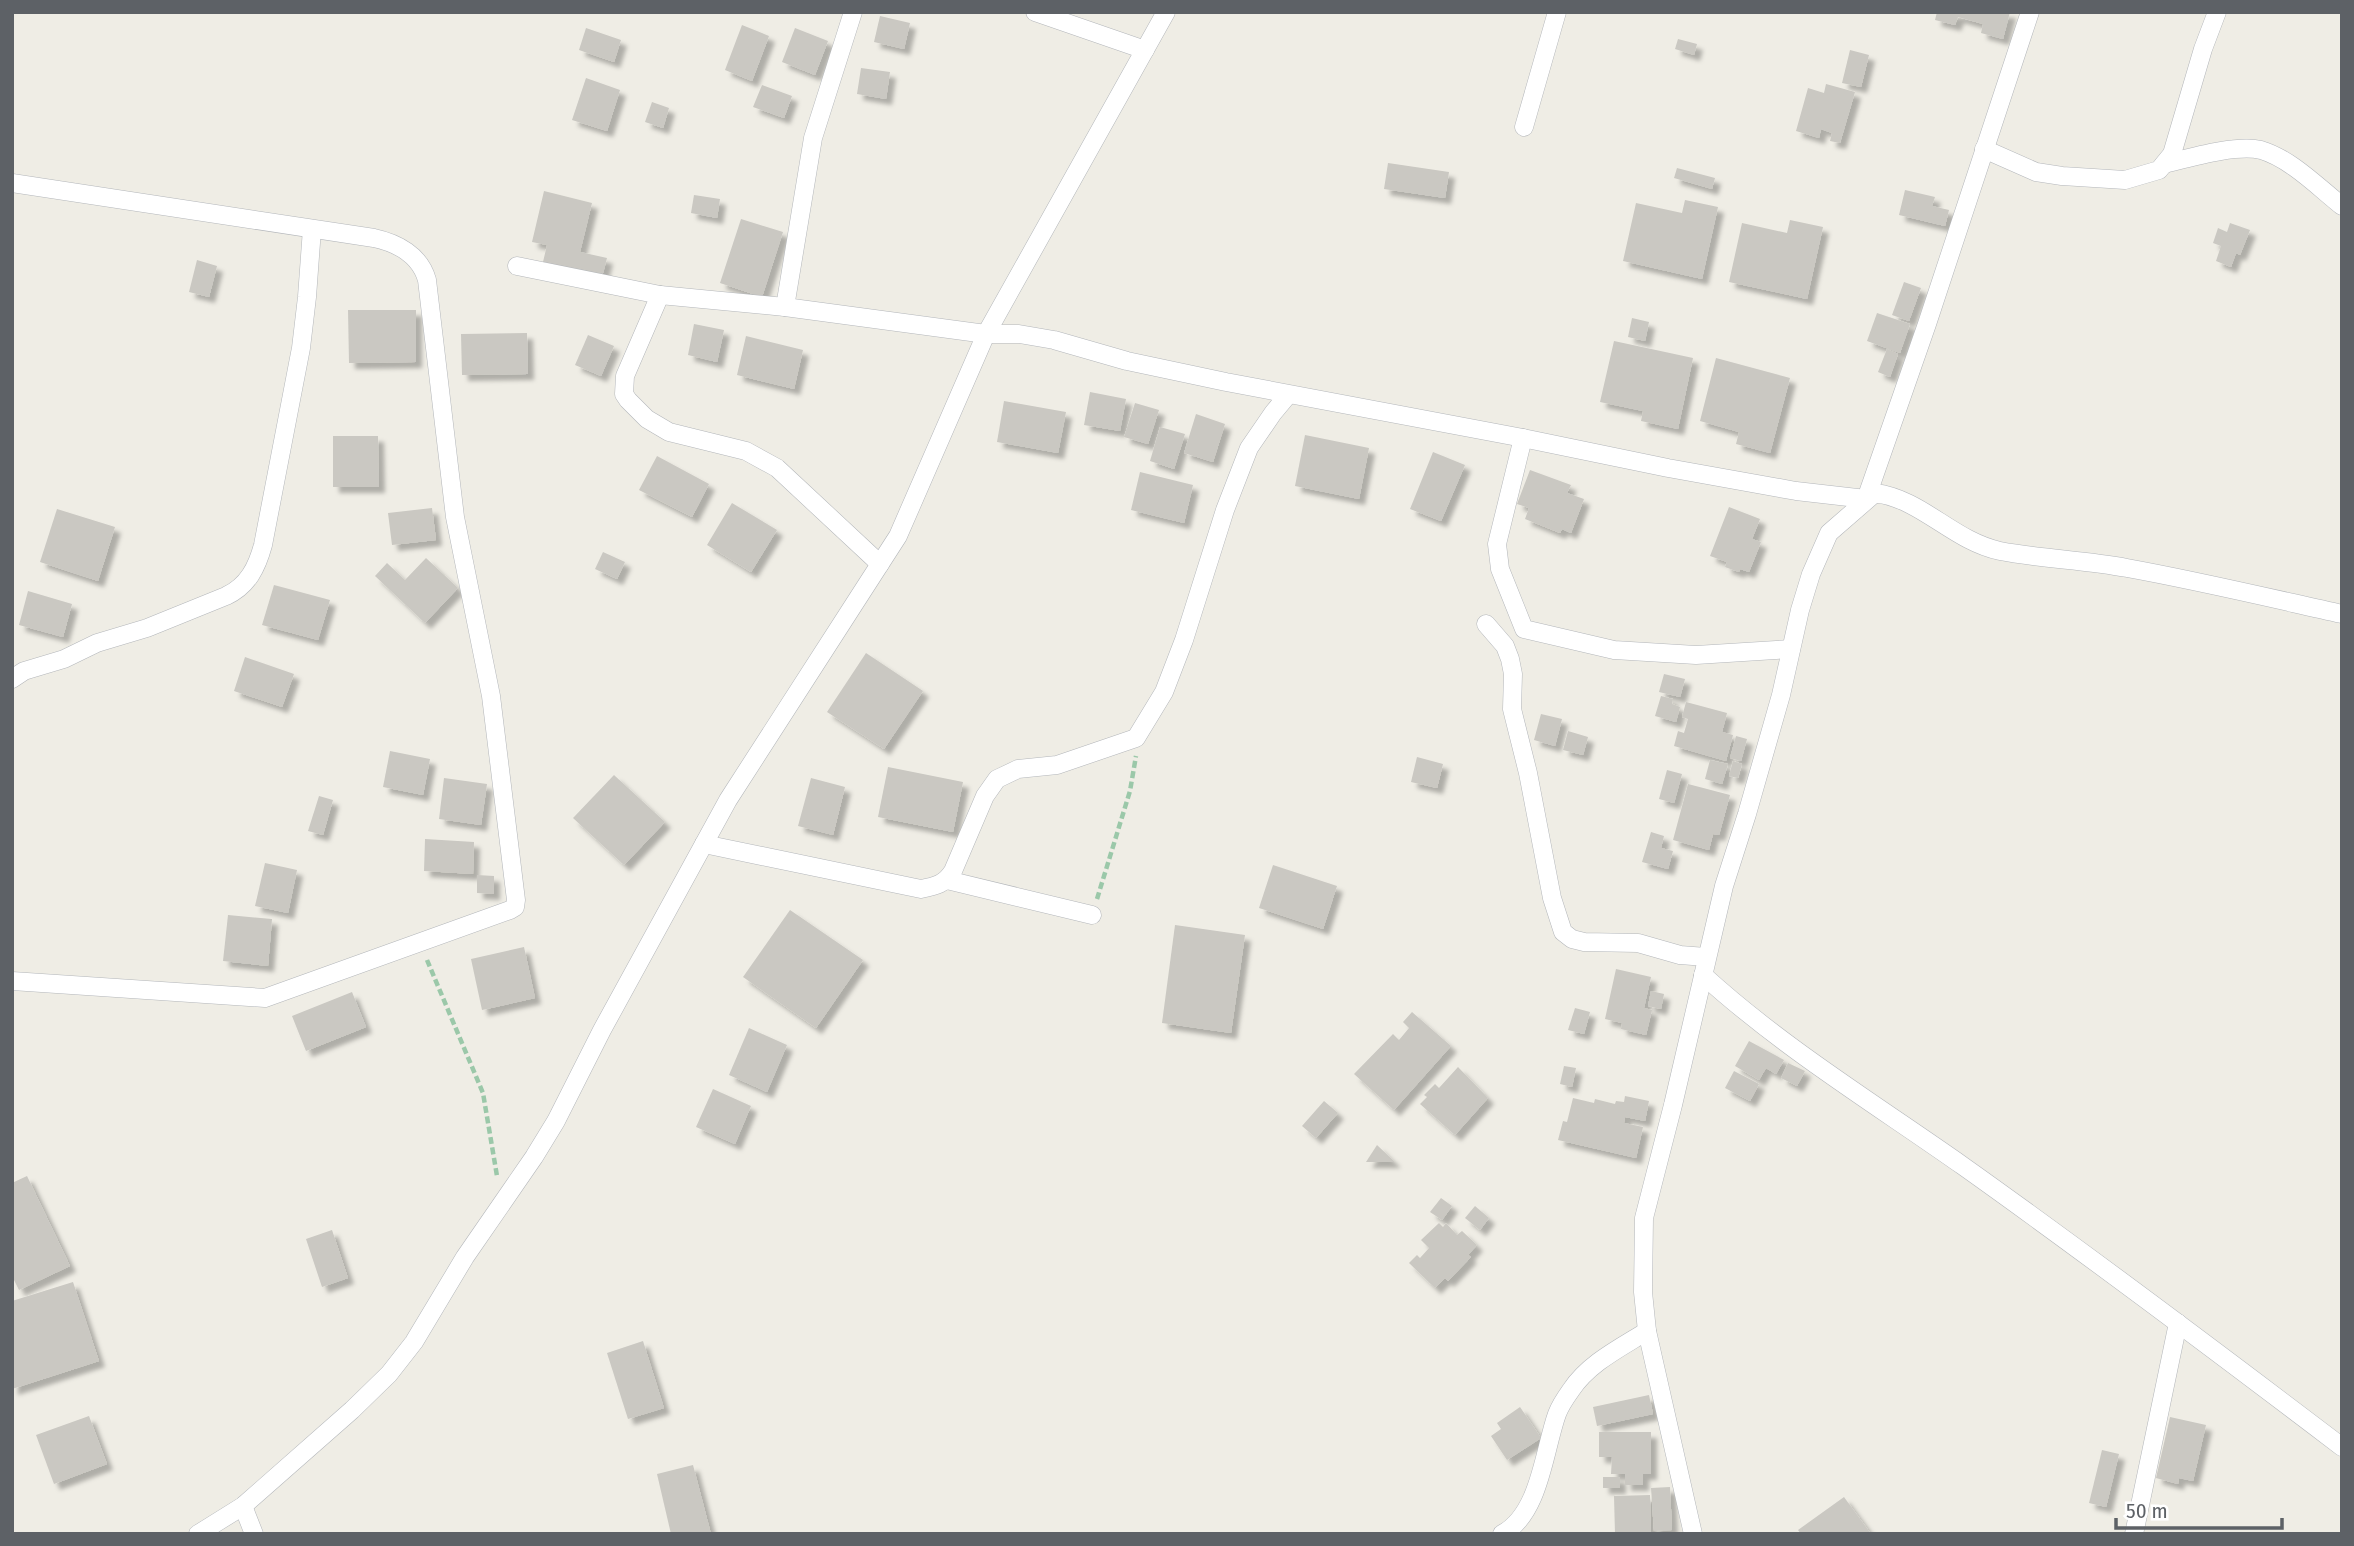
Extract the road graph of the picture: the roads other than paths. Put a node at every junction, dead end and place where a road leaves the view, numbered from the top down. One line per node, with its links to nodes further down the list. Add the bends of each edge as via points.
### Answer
1 (853, 12): 16 (street, via 813,138)
2 (1035, 12): 7 (street)
3 (1166, 12): 7 (street)
4 (1557, 12): 8 (street)
5 (2030, 12): 9 (street)
6 (2217, 12): 10 (street, via 2172,154)
7 (1145, 50): 17 (street)
8 (1524, 127)
9 (1984, 149): 10 (street, via 2036,172 2094,180 2125,180 2159,170); 20 (street)
10 (2164, 164): 12 (street, via 2210,153 2259,150 2283,160)
11 (12, 183): 13 (street)
12 (2342, 206)
13 (312, 229): 25 (street, via 301,348 254,571 236,592); 30 (street, via 394,243 407,251 425,274 455,517 491,696 516,905 265,998)
14 (517, 266): 15 (street)
15 (660, 295): 16 (street); 21 (street, via 625,376 628,400 668,432 733,447 777,468)
16 (785, 306): 17 (street)
17 (986, 334): 18 (street, via 1054,340 1127,361); 21 (street, via 898,537)
18 (1288, 395): 19 (street); 27 (street, via 1250,448 1164,692 1136,738 1057,765 1018,769 997,779)
19 (1523, 438): 20 (street, via 1796,491); 24 (street, via 1497,544 1500,569 1524,629 1614,650 1696,655)
20 (1866, 499): 22 (street, via 1875,493 1892,495 1958,534 1998,550 2126,568); 24 (street, via 1829,533)
21 (880, 564): 26 (street)
22 (2342, 614)
23 (1486, 624): 29 (street, via 1510,659 1513,709 1563,932 1584,942 1638,943)
24 (1791, 649): 29 (street)
25 (12, 679)
26 (704, 844): 27 (street, via 921,889); 34 (street, via 556,1121 414,1342 352,1410)
27 (947, 880): 28 (street)
28 (1092, 915)
29 (1704, 966): 31 (street, via 1736,1006); 32 (street, via 1644,1218)
30 (12, 981)
31 (2178, 1323): 33 (street); 39 (street)
32 (1647, 1331): 37 (street, via 1593,1365 1570,1390 1558,1412 1525,1513); 38 (street)
33 (2342, 1447)
34 (243, 1506): 35 (street); 36 (street)
35 (198, 1534)
36 (254, 1534)
37 (1502, 1534)
38 (1693, 1534)
39 (2134, 1534)

